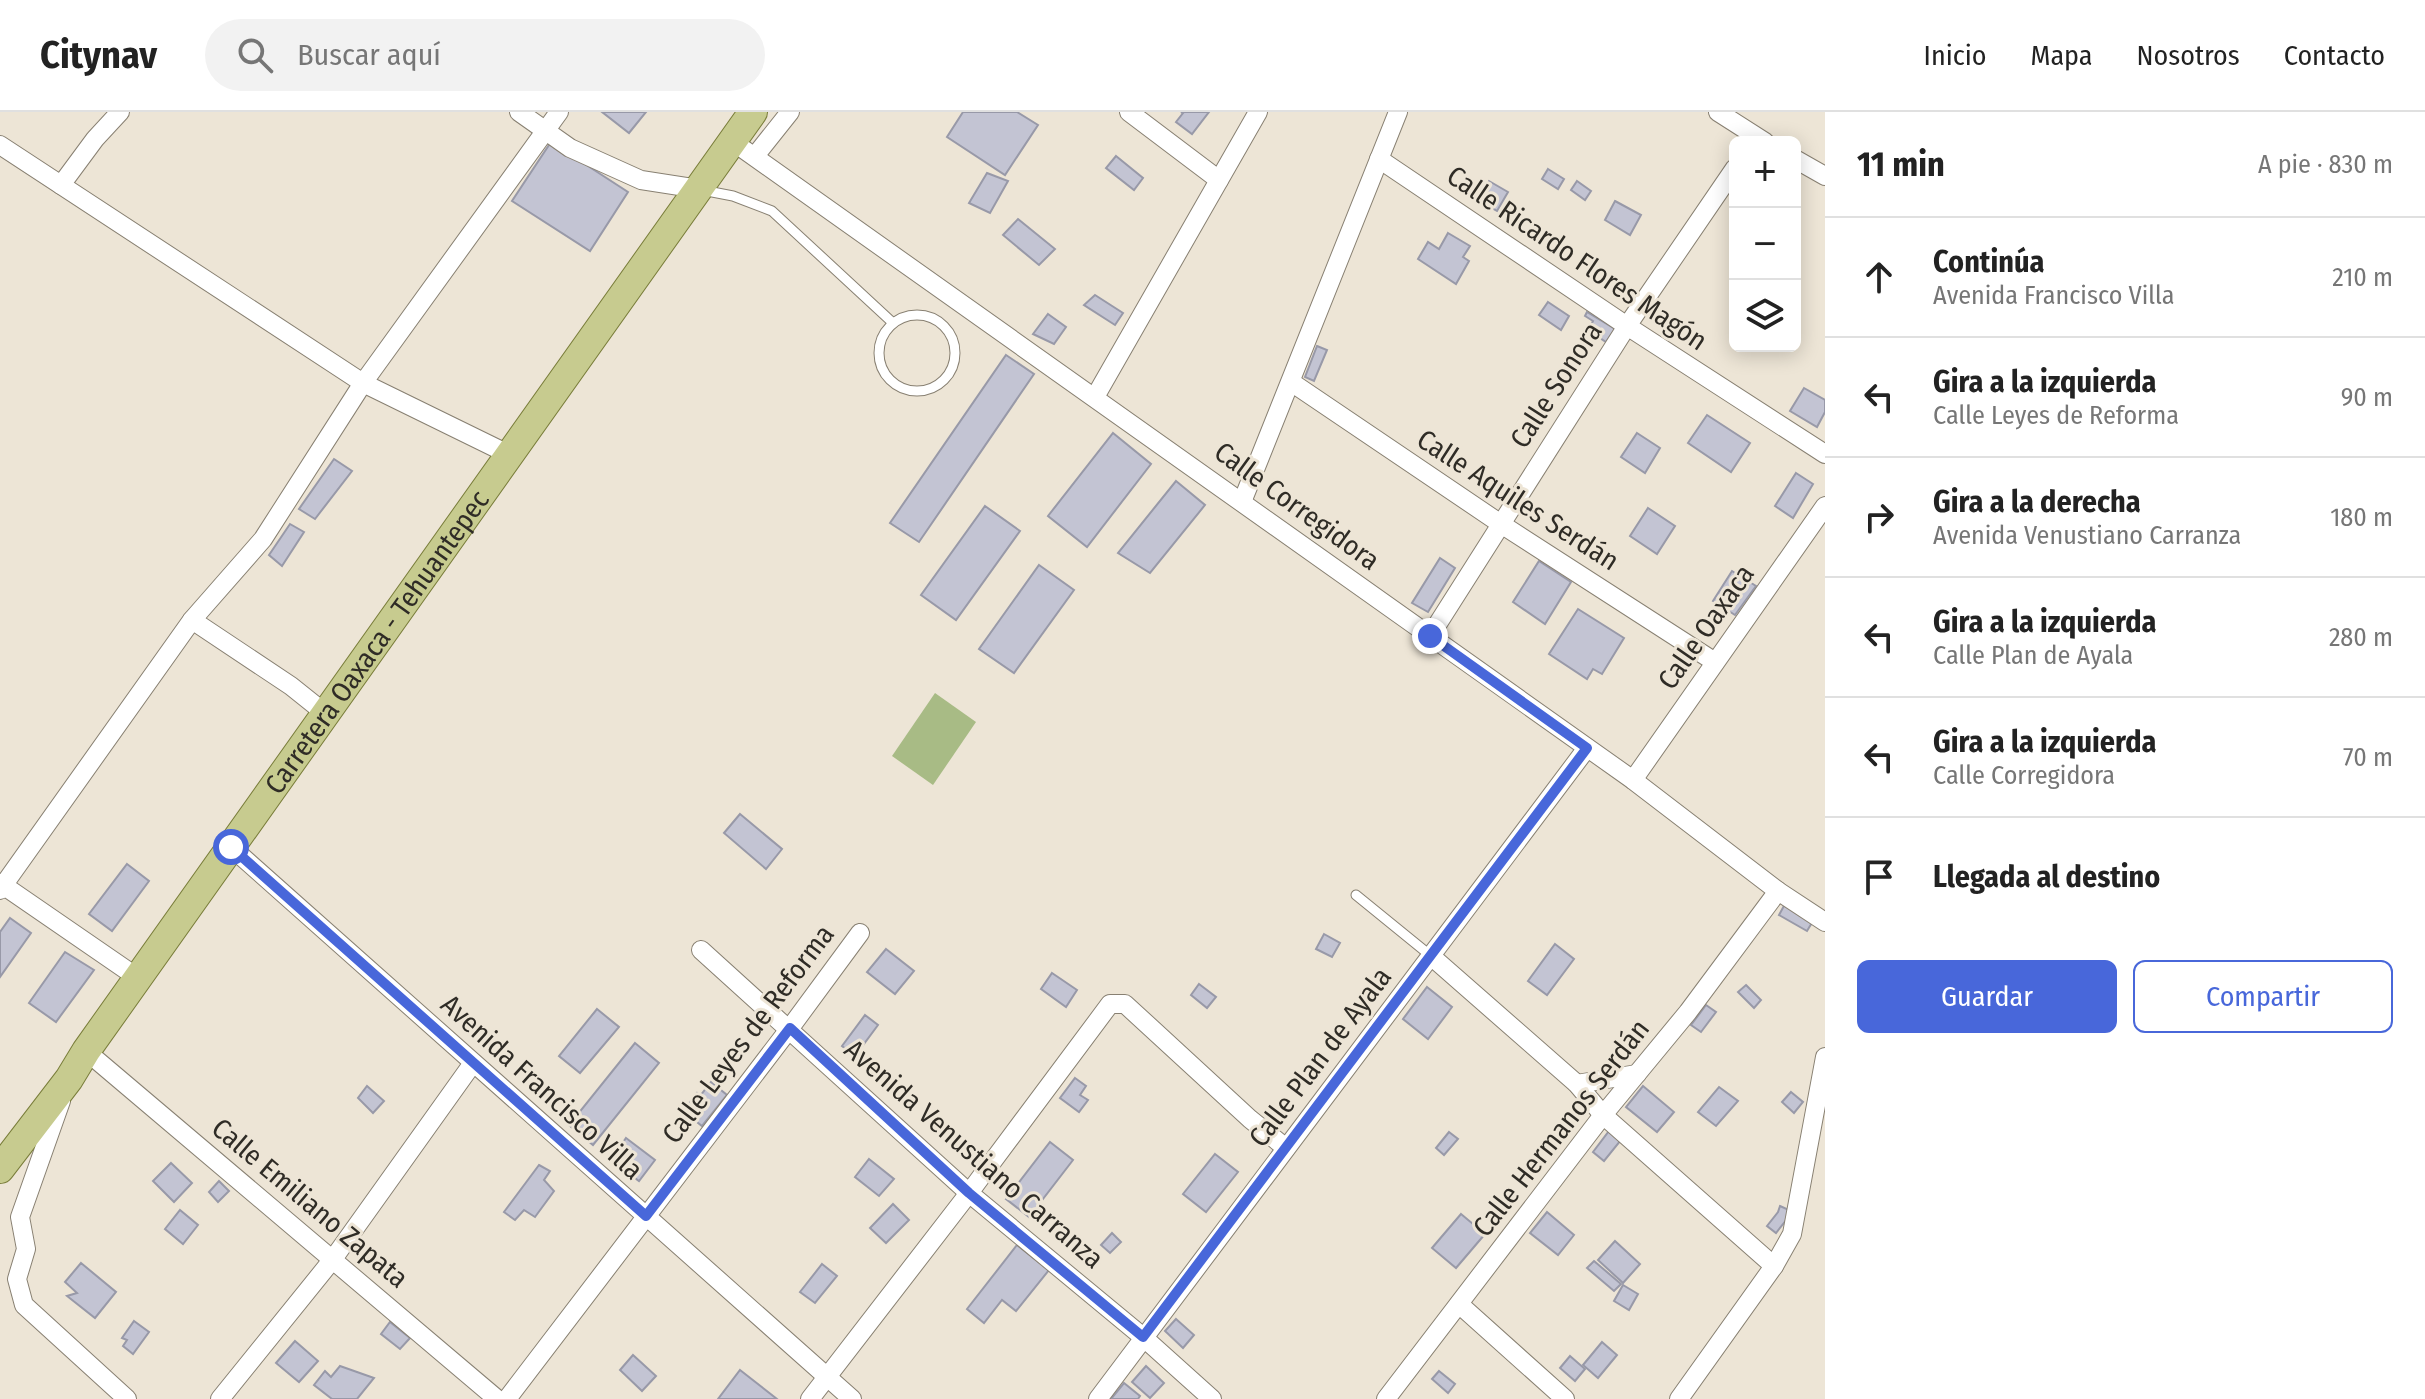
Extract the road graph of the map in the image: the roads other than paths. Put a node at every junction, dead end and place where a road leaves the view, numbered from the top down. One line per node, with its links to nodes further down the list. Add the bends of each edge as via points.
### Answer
1 (120, 112): 19 (street)
2 (519, 112): 10 (street)
3 (559, 112): 10 (street)
4 (753, 112): 13 (main road, Carretera Oaxaca - Tehuantepec)
5 (790, 112): 13 (street)
6 (1129, 112): 18 (street)
7 (1258, 112): 18 (street)
8 (1398, 112): 14 (street)
9 (1718, 112): 11 (street)
10 (545, 130): 20 (street, via 570,148 641,180); 24 (street)
11 (1752, 136)
12 (0, 145): 19 (street)
13 (743, 148): 20 (main road, Carretera Oaxaca - Tehuantepec); 25 (street, Calle Corregidora)
14 (1379, 159): 22 (street, Calle Ricardo Flores Magón); 23 (street)
15 (1801, 162): 16 (street)
16 (1825, 176)
17 (1729, 177): 22 (street, Calle Sonora)
18 (1219, 180): 25 (street)
19 (61, 185): 24 (street)
20 (699, 189): 21 (lane, via 772,211); 27 (main road, Carretera Oaxaca - Tehuantepec)
21 (893, 323): 21 (lane, via 917,314 948,330 956,352 940,384 915,391 891,382 883,371 879,345)
22 (1627, 326): 26 (street, Calle Ricardo Flores Magón); 30 (street, Calle Sonora)
23 (1291, 382): 28 (street); 30 (street, Calle Aquiles Serdán)
24 (363, 383): 27 (street); 31 (street, via 263,539)
25 (1095, 397): 28 (street, Calle Corregidora)
26 (1825, 454)
27 (510, 455): 34 (main road, Carretera Oaxaca - Tehuantepec)
28 (1242, 502): 32 (street, Calle Corregidora)
29 (1825, 506): 33 (street, Calle Oaxaca)
30 (1501, 524): 32 (street, Calle Sonora); 33 (street, Calle Aquiles Serdán)
31 (192, 620): 34 (street); 38 (street)
32 (1430, 636): 35 (street, Calle Corregidora)
33 (1715, 662): 36 (street, Calle Oaxaca)
34 (326, 714): 37 (main road, Carretera Oaxaca - Tehuantepec)
35 (1587, 748): 36 (street, Calle Corregidora); 44 (street, Calle Plan de Ayala)
36 (1633, 780): 39 (street, Calle Corregidora)
37 (231, 847): 45 (main road, Carretera Oaxaca - Tehuantepec); 48 (street, Avenida Francisco Villa)
38 (1, 886): 45 (street)
39 (1778, 891): 41 (street, Calle Corregidora); 50 (street, Calle Hermanos Serdán)
40 (1356, 895): 44 (lane)
41 (1825, 922)
42 (860, 933): 46 (street, Calle Leyes de Reforma)
43 (701, 950): 46 (street, Avenida Venustiano Carranza)
44 (1431, 956): 52 (street); 54 (street, Calle Plan de Ayala)
45 (138, 978): 47 (main road, Carretera Oaxaca - Tehuantepec)
46 (790, 1028): 56 (street, Avenida Venustiano Carranza); 57 (street, Calle Leyes de Reforma)
47 (86, 1051): 51 (main road, Carretera Oaxaca - Tehuantepec); 58 (street, Calle Emiliano Zapata)
48 (473, 1063): 57 (street, Avenida Francisco Villa); 58 (street)
49 (1824, 1068): 59 (street, via 1792,1234)
50 (1637, 1074): 52 (street); 53 (street, Calle Hermanos Serdán)
51 (69, 1079): 55 (main road, Carretera Oaxaca - Tehuantepec); 63 (street, via 20,1217 26,1249 17,1279 24,1305)
52 (1577, 1084): 53 (street)
53 (1603, 1115): 59 (street); 60 (street, Calle Hermanos Serdán)
54 (1286, 1148): 56 (street, via 1125,1004 1110,1004); 61 (street, Calle Plan de Ayala)
55 (0, 1169)
56 (969, 1193): 61 (street, Avenida Venustiano Carranza); 62 (street)
57 (646, 1216): 62 (street, Avenida Francisco Villa); 66 (street, Calle Leyes de Reforma)
58 (333, 1259): 64 (street); 65 (street, Calle Emiliano Zapata)
59 (1774, 1266): 73 (street)
60 (1459, 1304): 71 (street, Calle Hermanos Serdán); 72 (street)
61 (1143, 1337): 69 (street, Calle Plan de Ayala); 70 (street, Avenida Venustiano Carranza)
62 (827, 1377): 67 (street); 68 (street, Avenida Francisco Villa)
63 (127, 1399)
64 (220, 1399)
65 (497, 1399)
66 (507, 1399)
67 (810, 1399)
68 (852, 1399)
69 (1098, 1399)
70 (1212, 1399)
71 (1386, 1399)
72 (1565, 1399)
73 (1679, 1399)

